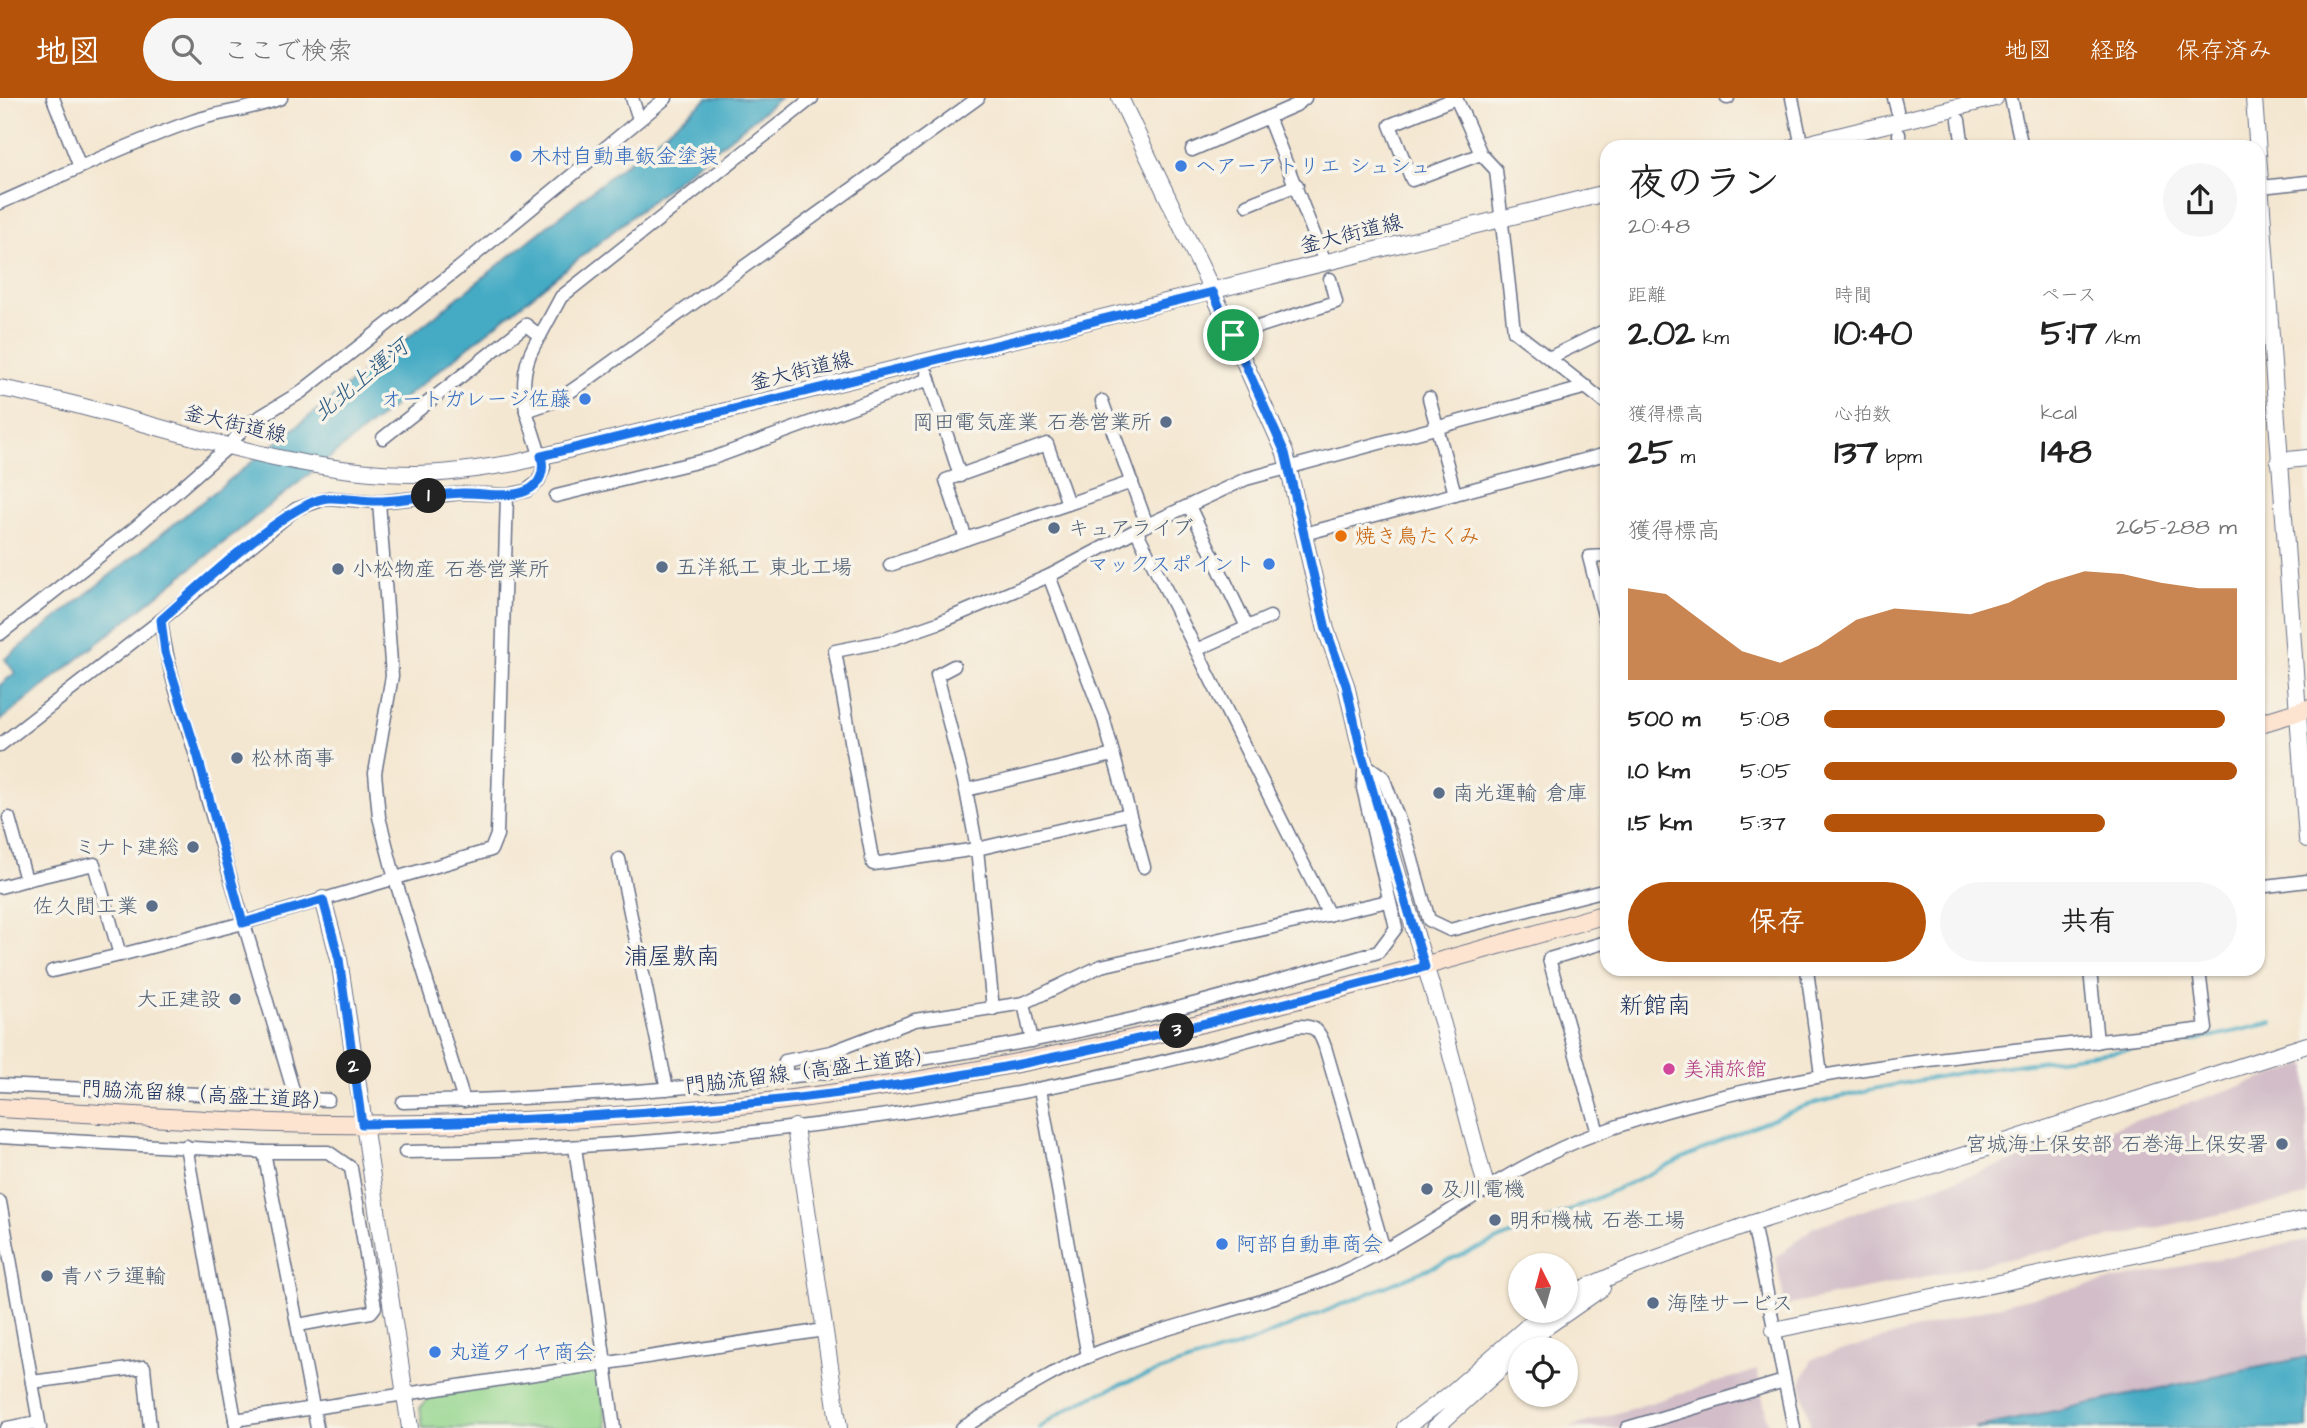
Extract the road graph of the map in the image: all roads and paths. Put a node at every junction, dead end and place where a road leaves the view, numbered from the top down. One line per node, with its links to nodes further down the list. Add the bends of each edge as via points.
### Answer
1 (53, 98): 23 (street)
2 (281, 98): 23 (street, via 197,119)
3 (632, 98): 14 (street)
4 (666, 98): 14 (street)
5 (812, 98): 37 (street, via 561,297)
6 (978, 98): 46 (street, via 578,387)
7 (1120, 98): 34 (street)
8 (1305, 98): 13 (street)
9 (1792, 98): 16 (street)
10 (1995, 98): 17 (street)
11 (2011, 98): 19 (street)
12 (2253, 98): 20 (street)
13 (1268, 117): 21 (street); 25 (street)
14 (639, 119): 49 (street, via 301,392 245,426)
15 (1959, 120): 18 (street)
16 (1798, 140)
17 (1824, 140)
18 (1962, 140)
19 (2020, 140)
20 (2257, 140)
21 (1192, 150)
22 (1481, 154): 22 (street, via 1412,180 1391,125 1456,98); 30 (street, via 1496,170)
23 (80, 167): 28 (street)
24 (2307, 182): 26 (street)
25 (1297, 185): 29 (street); 32 (street)
26 (2265, 187)
27 (1600, 194): 30 (street, 釜大街道線)
28 (0, 203)
29 (1247, 205)
30 (1502, 218): 32 (street, 釜大街道線); 38 (street, via 1514,331)
31 (2265, 248): 53 (street)
32 (1325, 262): 34 (street, 釜大街道線)
33 (1330, 279): 36 (street, via 1336,302)
34 (1213, 292): 36 (street); 39 (street, 釜大街道線)
35 (1600, 333): 38 (street)
36 (1233, 335): 54 (street)
37 (540, 336): 46 (street, via 526,361); 48 (street, via 526,325)
38 (1551, 358): 41 (street)
39 (925, 362): 40 (street); 50 (street, 釜大街道線)
40 (929, 379): 55 (street); 59 (street, via 713,458)
41 (1587, 387): 44 (street); 47 (street)
42 (0, 388): 49 (street, 釜大街道線)
43 (1429, 398): 47 (street)
44 (1600, 398)
45 (1102, 401): 56 (street)
46 (526, 411): 50 (street)
47 (1437, 428): 54 (street); 57 (street)
48 (383, 438)
49 (229, 446): 50 (street, 釜大街道線, via 335,468 415,474); 73 (street, via 135,528)
50 (541, 456): 58 (street, via 544,467 538,482 526,491)
51 (1600, 456): 57 (street)
52 (2307, 457): 53 (street)
53 (2279, 461): 76 (street)
54 (1289, 468): 62 (street, via 1246,480); 64 (street)
55 (960, 476): 61 (street, via 1047,444); 65 (street, via 946,480)
56 (1132, 482): 61 (street); 63 (street)
57 (1455, 494): 64 (street)
58 (507, 495): 60 (street, via 462,493); 88 (street, via 497,835 491,850)
59 (556, 496)
60 (379, 502): 71 (street, via 328,498 296,509); 88 (street, via 392,676 375,773 379,817)
61 (1068, 504): 65 (street)
62 (1189, 506): 63 (street); 72 (street)
63 (1142, 527): 68 (street); 74 (street)
64 (1304, 534): 80 (street)
65 (966, 539): 67 (street)
66 (1600, 556): 69 (street, via 1589,557)
67 (890, 565)
68 (1049, 576): 79 (street); 85 (street, via 886,641 835,651 873,864)
69 (1600, 600)
70 (1270, 617): 72 (street)
71 (161, 620): 78 (street); 98 (street, via 165,652)
72 (1247, 627): 74 (street)
73 (0, 634)
74 (1196, 650): 96 (street)
75 (954, 666): 81 (street, via 937,675)
76 (2303, 711): 77 (main road); 84 (street)
77 (2265, 722)
78 (0, 745)
79 (1113, 755): 81 (street); 82 (street)
80 (1365, 764): 93 (street, via 1383,777 1429,920 1450,930); 95 (street, via 1363,788); 101 (street)
81 (966, 790): 85 (street)
82 (1129, 814): 85 (street); 87 (street)
83 (9, 818): 89 (street)
84 (2307, 839)
85 (977, 849): 107 (street)
86 (618, 859): 114 (street)
87 (1144, 867)
88 (395, 879): 94 (street); 118 (street)
89 (26, 880): 92 (street); 100 (street, via 94,864)
90 (2307, 881): 91 (street)
91 (2265, 886)
92 (0, 887)
93 (1600, 892)
94 (323, 900): 98 (street); 121 (street, via 339,959)
95 (1388, 901): 96 (street); 108 (street, via 1396,928 1378,952 1252,989)
96 (1329, 915): 106 (street, via 1101,966)
97 (1600, 916): 101 (main road, 門脇流留線（高盛土道路）)
98 (243, 923): 100 (street); 116 (street)
99 (1600, 944): 123 (street, via 1549,959)
100 (120, 955): 102 (street)
101 (1425, 967): 121 (main road, 門脇流留線（高盛土道路）, via 1131,1042 919,1082 671,1112); 129 (street)
102 (52, 971)
103 (1808, 976): 111 (street)
104 (2091, 976): 109 (street)
105 (2200, 976): 109 (street, via 2206,1029)
106 (1024, 1003): 107 (street); 108 (street)
107 (993, 1009): 112 (street, via 915,1020 831,1052 785,1061)
108 (1032, 1041): 112 (street)
109 (2097, 1042): 111 (street)
110 (2307, 1045): 132 (street)
111 (1821, 1075): 123 (street, via 1755,1087)
112 (787, 1076): 114 (street)
113 (0, 1085): 116 (street)
114 (667, 1089): 118 (street)
115 (1040, 1089): 122 (street); 133 (street, via 1313,1026 1320,1031); 141 (street)
116 (296, 1100): 117 (street)
117 (328, 1100)
118 (464, 1101): 119 (street)
119 (403, 1102)
120 (0, 1108): 121 (main road, 門脇流留線（高盛土道路）)
121 (362, 1124): 146 (street)
122 (795, 1127): 126 (street); 138 (street)
123 (1598, 1133): 129 (street, via 1556,1150)
124 (0, 1137): 125 (street)
125 (186, 1146): 127 (street); 148 (street)
126 (575, 1147): 128 (street); 142 (street)
127 (264, 1152): 137 (street); 137 (street, via 328,1152 352,1168 375,1307 371,1312)
128 (405, 1152)
129 (1487, 1190): 133 (street)
130 (0, 1202): 145 (street)
131 (2307, 1219): 139 (street)
132 (1754, 1223): 134 (street); 139 (street)
133 (1384, 1250): 141 (street, via 1323,1280)
134 (1630, 1268): 135 (street); 140 (street)
135 (1578, 1291)
136 (1531, 1323): 157 (street)
137 (298, 1325): 147 (street)
138 (824, 1330): 142 (street); 155 (street)
139 (1774, 1330): 144 (street)
140 (1535, 1337)
141 (1088, 1357): 156 (street)
142 (605, 1362): 146 (street); 154 (street)
143 (1508, 1362): 158 (street)
144 (1784, 1381): 159 (street); 160 (street)
145 (32, 1382): 149 (street); 151 (street, via 144,1367)
146 (404, 1395): 147 (street); 153 (street)
147 (314, 1409): 148 (street); 152 (street)
148 (236, 1424)
149 (39, 1425): 150 (street)
150 (7, 1428)
151 (150, 1428)
152 (317, 1428)
153 (410, 1428)
154 (614, 1428)
155 (839, 1428)
156 (961, 1428)
157 (1405, 1428)
158 (1435, 1428)
159 (1627, 1428)
160 (1794, 1428)

